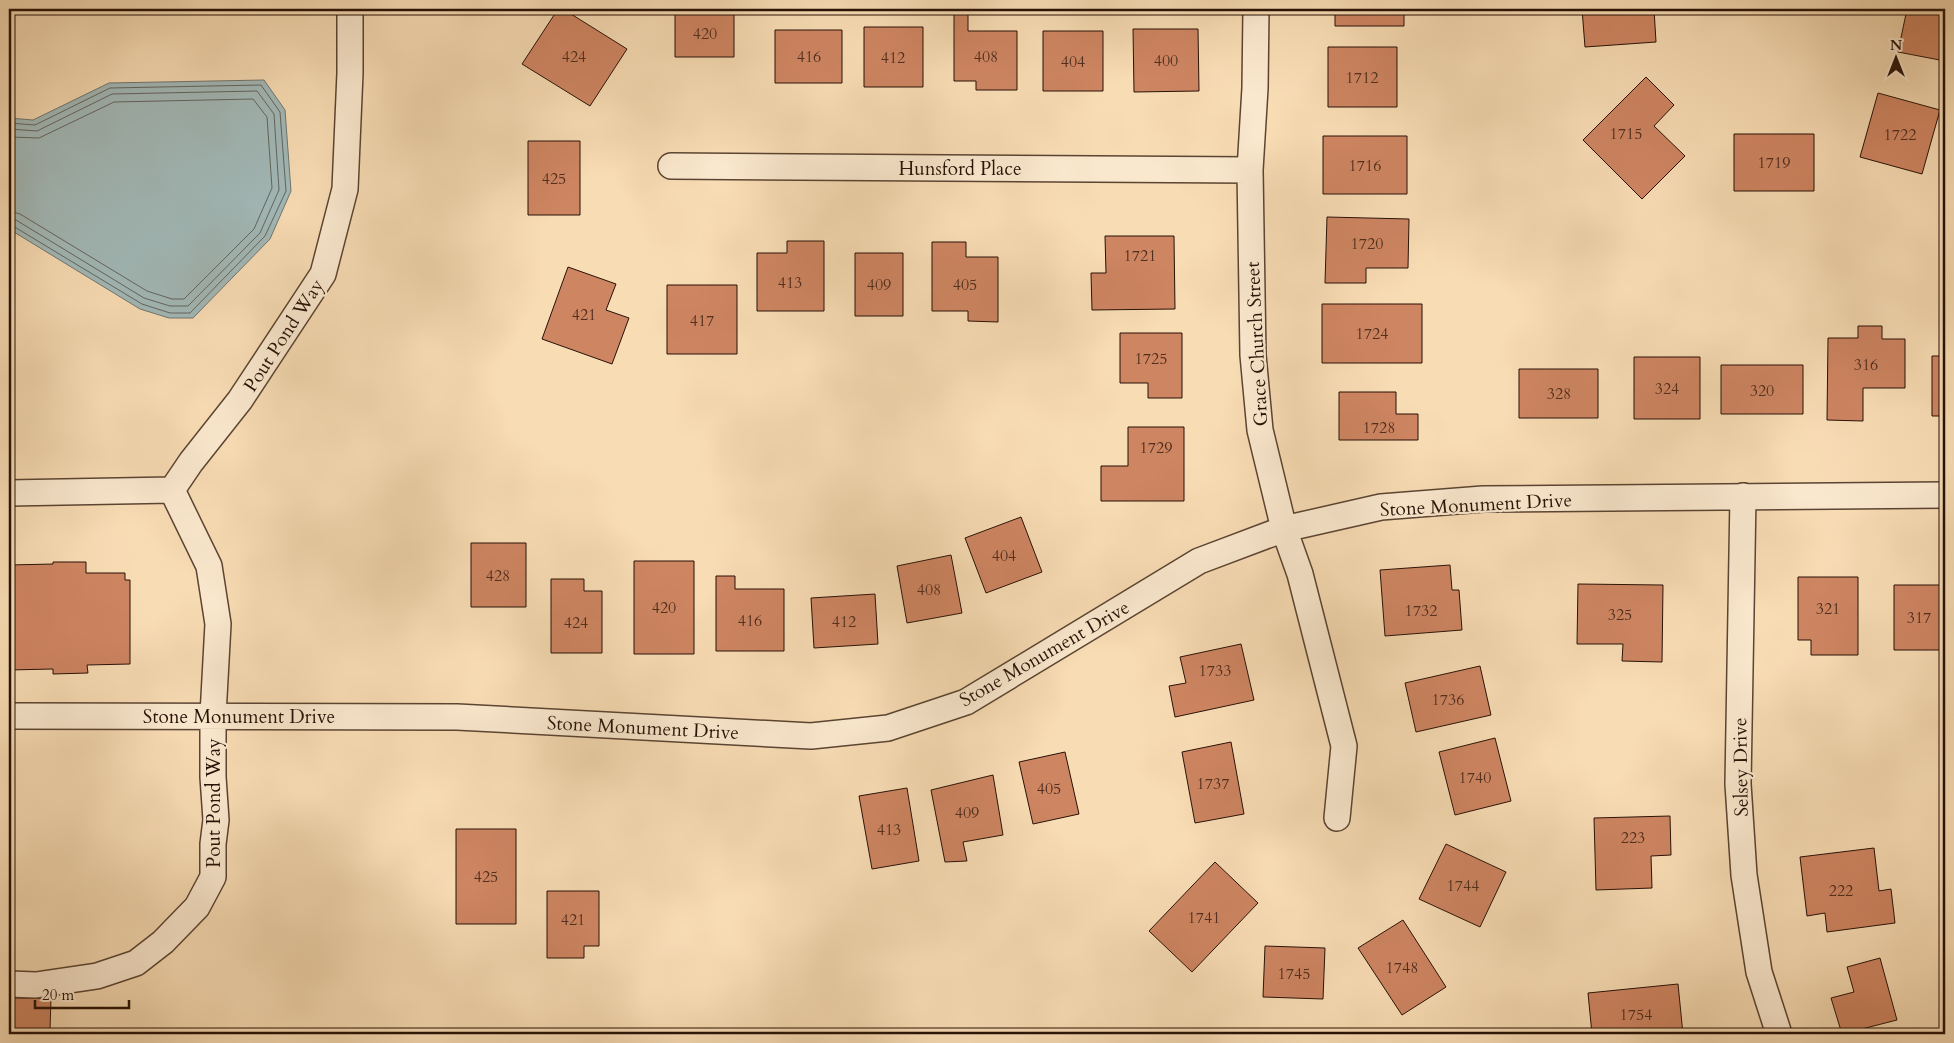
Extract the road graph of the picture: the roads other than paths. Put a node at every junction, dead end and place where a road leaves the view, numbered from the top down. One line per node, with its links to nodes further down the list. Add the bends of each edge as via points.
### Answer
1 (350, 9): 5 (street, Pout Pond Way, via 344,189 323,274 240,400)
2 (1256, 9): 4 (street, Grace Church Street)
3 (671, 166): 4 (street, Hunsford Place)
4 (1250, 170): 9 (street, Grace Church Street, via 1253,355 1260,430)
5 (172, 490): 6 (street); 10 (street, Pout Pond Way, via 209,566 218,624)
6 (9, 493)
7 (1945, 495): 8 (street, Stone Monument Drive)
8 (1742, 496): 9 (street, Stone Monument Drive, via 1474,500 1381,507); 14 (street, Selsey Drive, via 1738,784 1743,866 1759,972)
9 (1284, 529): 10 (street, Stone Monument Drive, via 1198,561 966,702 888,728 811,736 458,717); 12 (street, Grace Church Street, via 1300,574 1344,746)
10 (212, 715): 11 (street, Stone Monument Drive); 13 (street, Pout Pond Way, via 216,820 213,877 197,907 163,942 136,963 97,976 36,985)
11 (9, 716)
12 (1337, 818)
13 (9, 984)
14 (1779, 1034)

